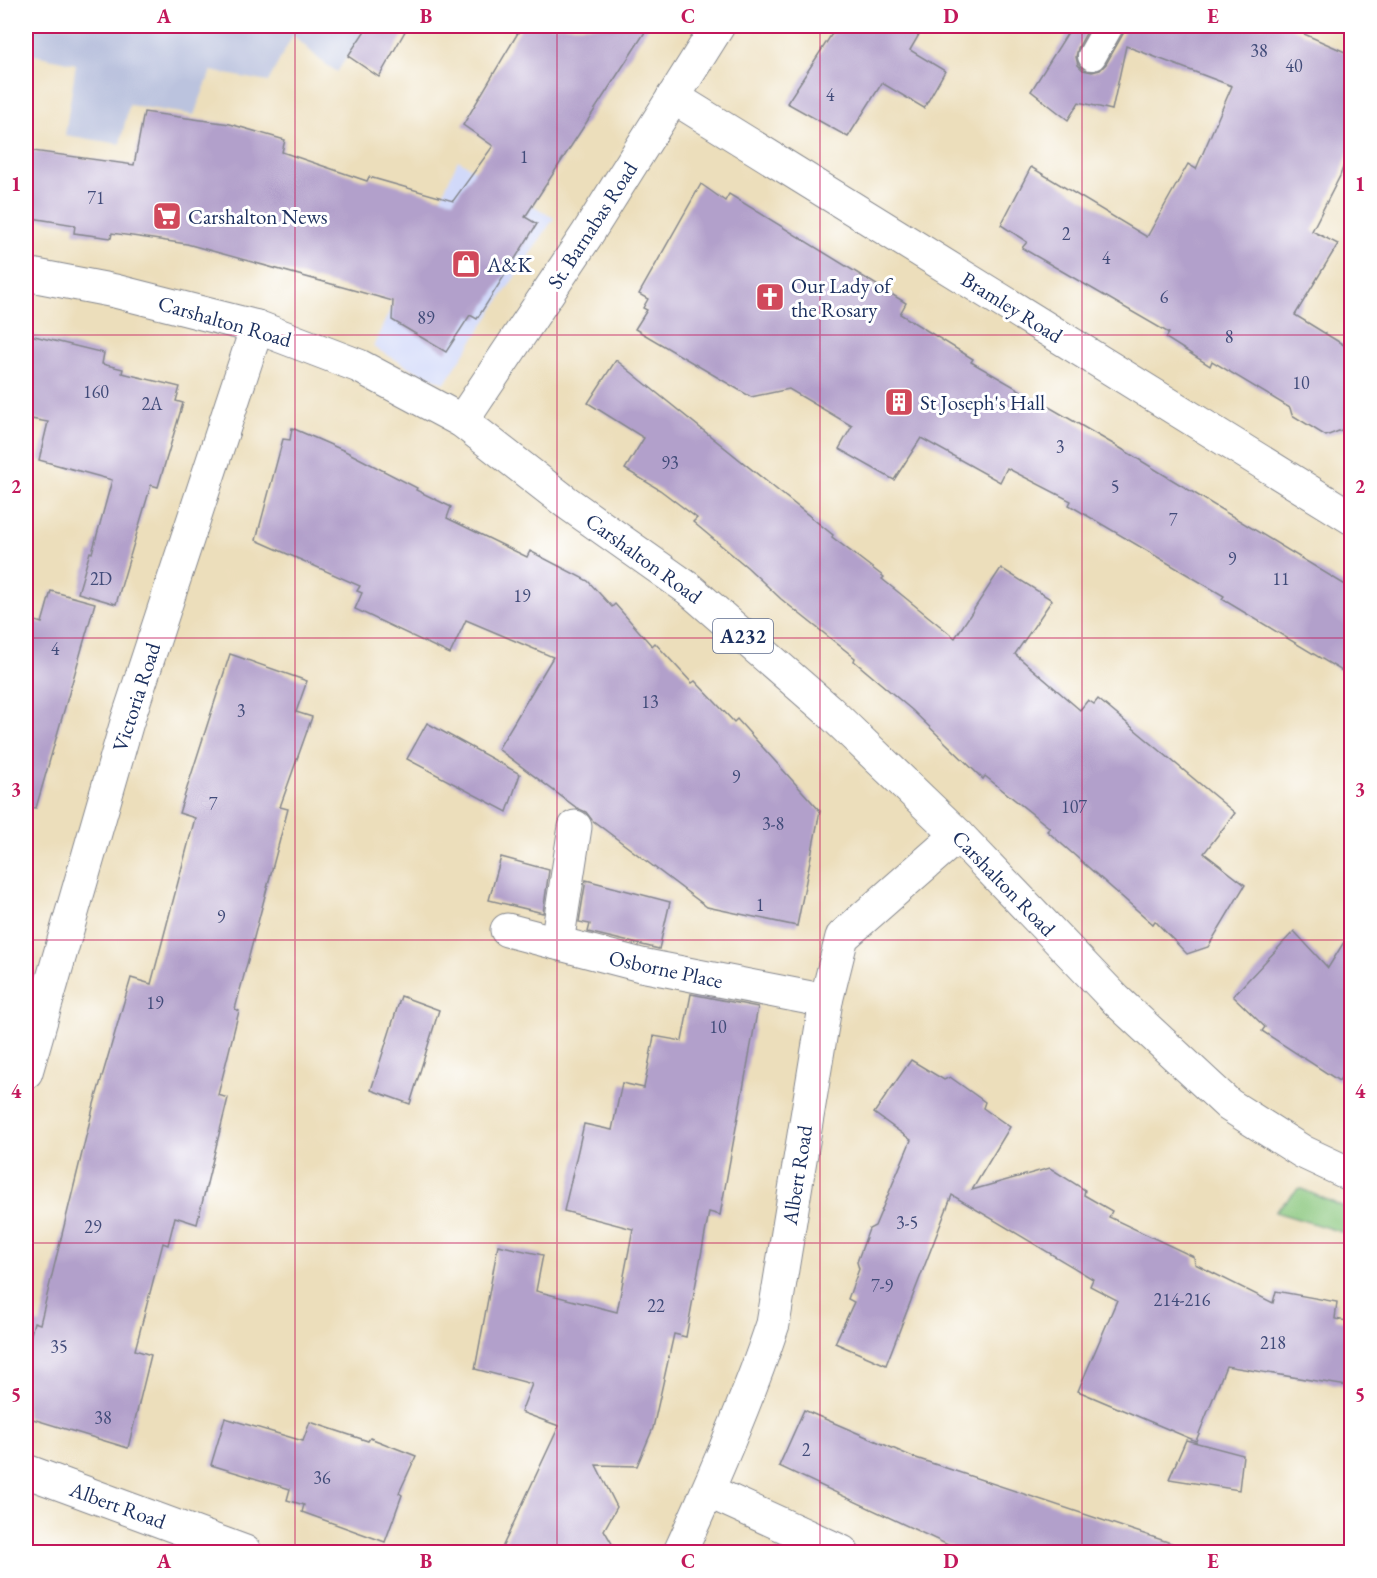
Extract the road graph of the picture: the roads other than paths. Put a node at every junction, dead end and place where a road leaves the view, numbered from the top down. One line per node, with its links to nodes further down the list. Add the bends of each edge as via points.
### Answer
1 (718, 26): 4 (main road, St. Barnabas Road)
2 (1108, 26): 3 (lane)
3 (1092, 56)
4 (673, 97): 7 (main road, St. Barnabas Road); 8 (main road, Bramley Road)
5 (26, 273): 6 (main road, Carshalton Road / A232)
6 (257, 327): 7 (main road, Carshalton Road / A232, via 359,366); 14 (main road, Victoria Road, via 127,722)
7 (462, 421): 10 (main road, Carshalton Road / A232, via 688,589 828,710)
8 (1352, 518)
9 (575, 827): 12 (main road)
10 (958, 835): 13 (main road, Albert Road, via 842,937); 15 (main road, Carshalton Road / A232, via 1114,999 1229,1105 1303,1152)
11 (507, 930): 12 (main road, Osborne Place)
12 (557, 943): 13 (main road, Osborne Place, via 641,965)
13 (826, 1001): 17 (main road, Albert Road, via 773,1324)
14 (26, 1072)
15 (1352, 1175)
16 (26, 1471): 18 (main road, Albert Road)
17 (708, 1491): 19 (main road, Albert Road); 20 (main road)
18 (245, 1552)
19 (680, 1552)
20 (842, 1552)

